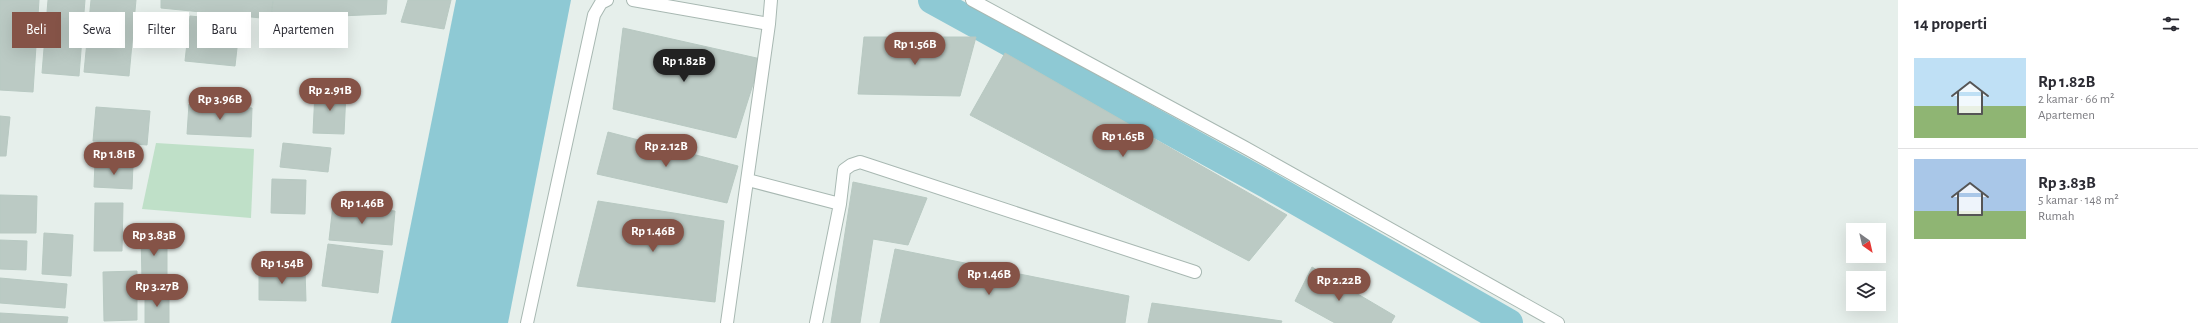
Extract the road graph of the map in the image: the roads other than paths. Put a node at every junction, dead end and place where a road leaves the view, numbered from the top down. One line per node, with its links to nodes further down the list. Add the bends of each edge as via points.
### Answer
1 (607, 0): 9 (street, via 600,3 594,15)
2 (633, 0): 5 (street)
3 (771, 0): 5 (street)
4 (972, 0): 12 (street, via 1244,147)
5 (769, 24): 6 (street)
6 (748, 180): 7 (street); 10 (street)
7 (840, 204): 8 (street, via 844,170 860,162); 11 (street)
8 (1195, 272)
9 (528, 323)
10 (727, 323)
11 (816, 323)
12 (1558, 323)

